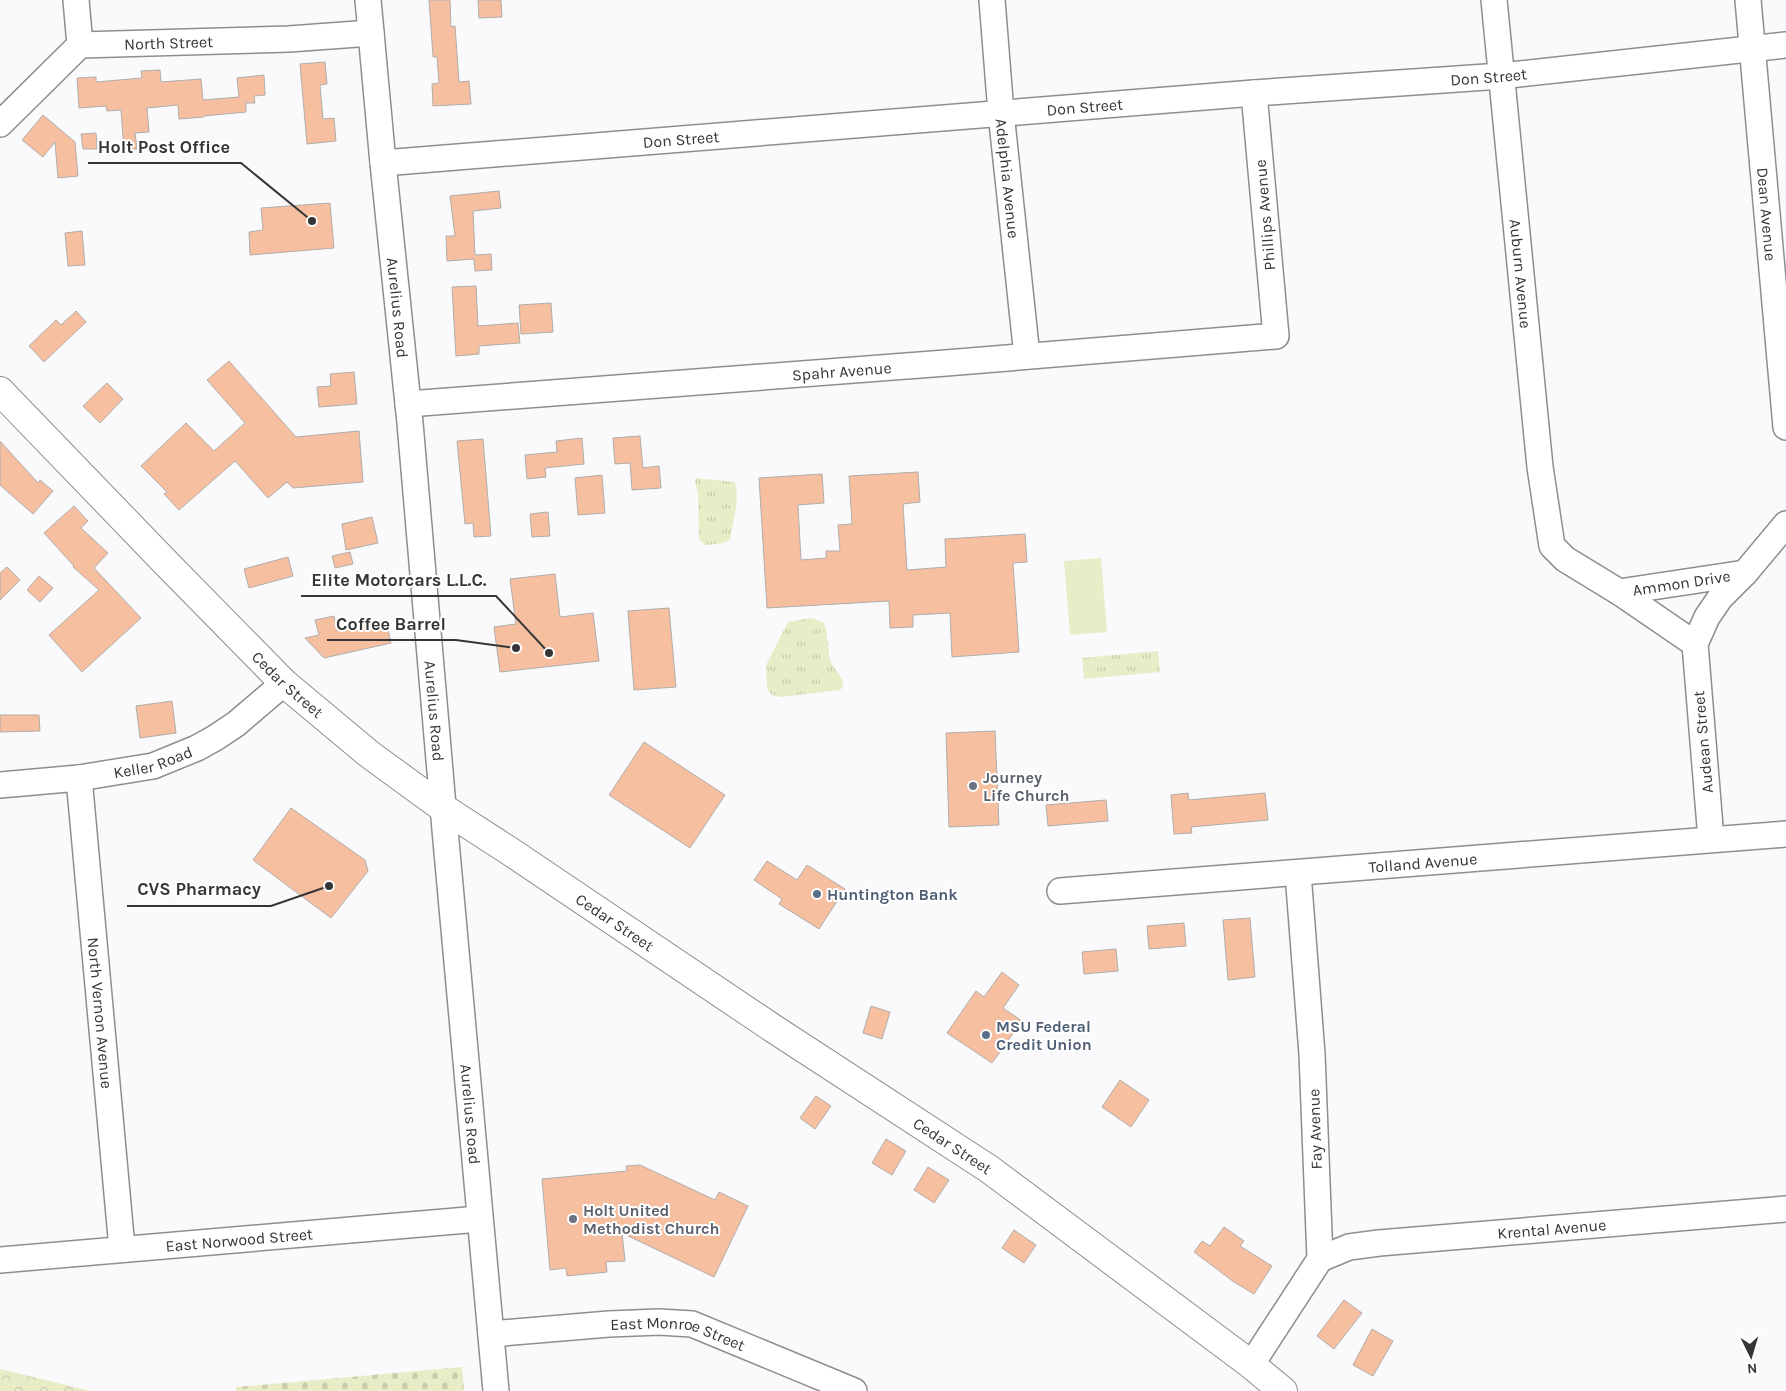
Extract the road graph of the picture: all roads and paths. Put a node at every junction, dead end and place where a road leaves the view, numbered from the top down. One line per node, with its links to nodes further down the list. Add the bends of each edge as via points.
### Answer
1 (76, 0): 8 (street)
2 (368, 0): 6 (street, Aurelius Road)
3 (992, 0): 12 (street, Adelphia Avenue)
4 (1494, 0): 10 (street, Auburn Avenue)
5 (1748, 0): 9 (street, Dean Avenue)
6 (371, 33): 8 (street, North Street); 14 (street, Aurelius Road)
7 (1786, 45): 9 (street, Don Street)
8 (80, 46): 13 (street)
9 (1752, 48): 10 (street, Don Street); 19 (street, Dean Avenue)
10 (1501, 76): 11 (street, Don Street); 21 (street, Auburn Avenue, via 1540,467)
11 (1254, 93): 12 (street, Don Street); 15 (street, Phillips Avenue)
12 (1001, 113): 14 (street, Don Street); 16 (street, Adelphia Avenue)
13 (0, 124)
14 (383, 163): 18 (street, Aurelius Road)
15 (1276, 336): 16 (street, Spahr Avenue)
16 (1027, 356): 18 (street, Spahr Avenue)
17 (0, 391): 25 (main road, Cedar Street)
18 (408, 404): 28 (street, Aurelius Road)
19 (1786, 427)
20 (1786, 524): 22 (street, Ammon Drive)
21 (1552, 546): 23 (street, Ammon Drive, via 1564,559)
22 (1745, 573): 23 (street, Ammon Drive); 24 (street, Ammon Drive, via 1720,598)
23 (1619, 592): 24 (street, Ammon Drive)
24 (1695, 644): 30 (street, Audean Street)
25 (284, 683): 26 (street, Keller Road, via 236,724 197,748 153,766); 28 (main road, Cedar Street, via 369,754)
26 (80, 778): 27 (street, Keller Road); 35 (street, North Vernon Avenue)
27 (0, 785)
28 (443, 808): 34 (street, Aurelius Road); 39 (main road, Cedar Street, via 988,1169)
29 (1786, 834): 30 (street, Tolland Avenue)
30 (1711, 839): 31 (street, Tolland Avenue)
31 (1298, 873): 32 (street, Tolland Avenue); 36 (street, Fay Avenue, via 1312,1054)
32 (1060, 891)
33 (1786, 1210): 36 (street, Krental Avenue, via 1379,1242 1349,1247)
34 (480, 1219): 35 (street, East Norwood Street); 38 (street, Aurelius Road)
35 (122, 1248): 37 (street, East Norwood Street)
36 (1320, 1259): 39 (street)
37 (0, 1260)
38 (491, 1334): 40 (street, Aurelius Road); 41 (street, East Monroe Street, via 617,1324 692,1324)
39 (1251, 1365): 42 (main road, Cedar Street)
40 (496, 1391)
41 (854, 1391)
42 (1283, 1391)

